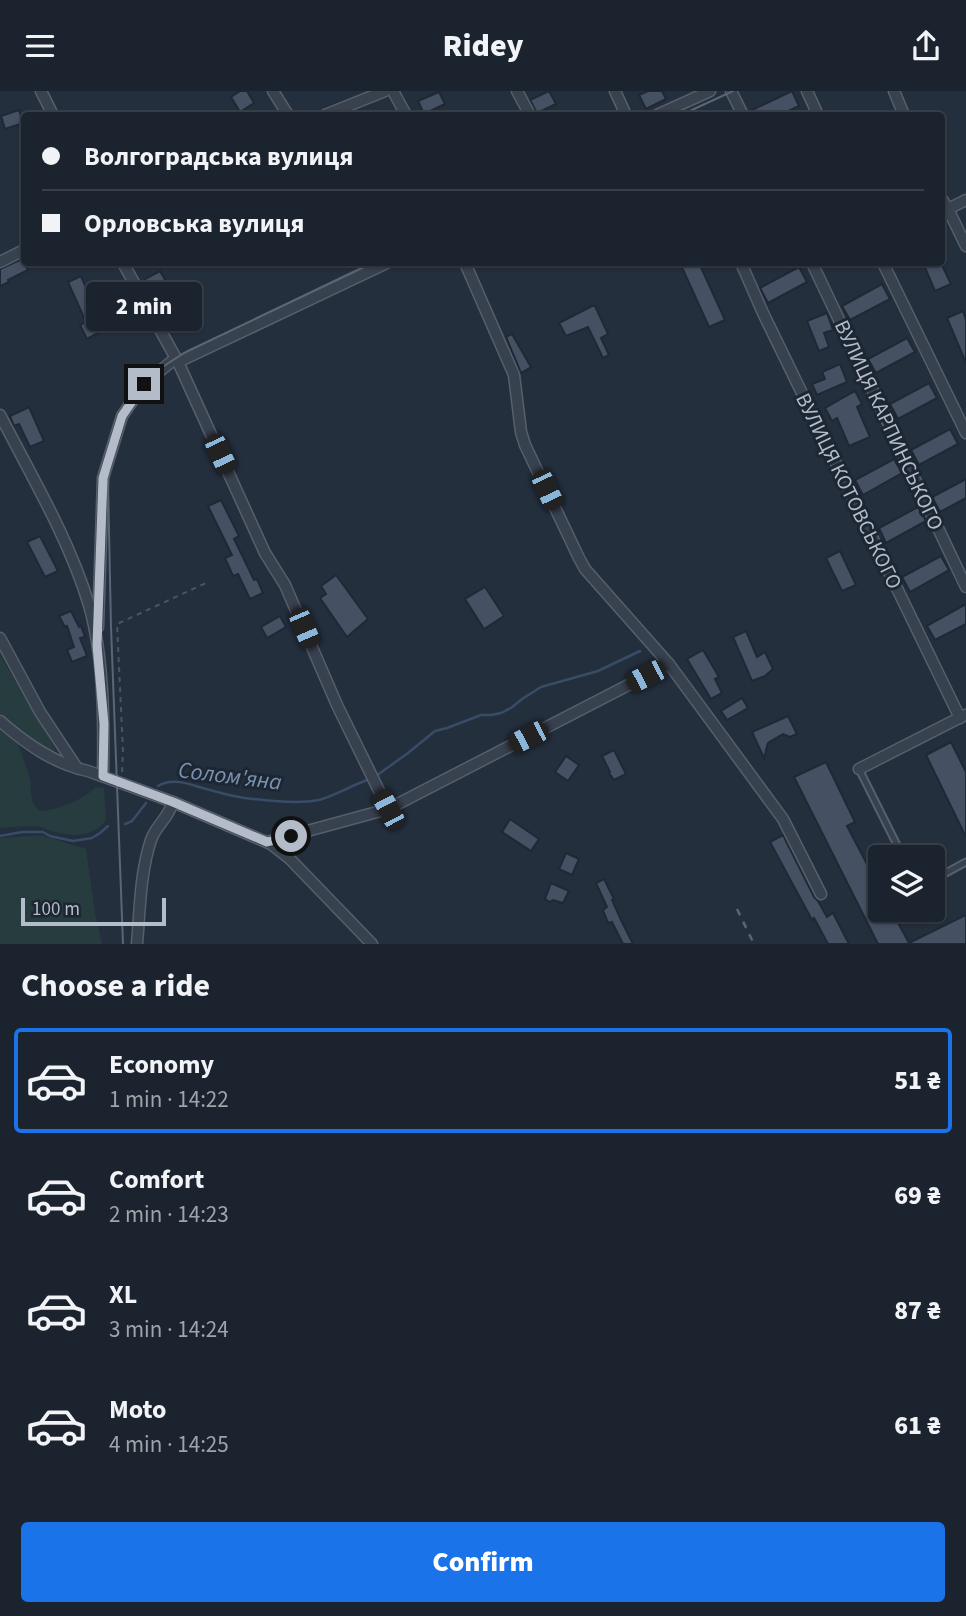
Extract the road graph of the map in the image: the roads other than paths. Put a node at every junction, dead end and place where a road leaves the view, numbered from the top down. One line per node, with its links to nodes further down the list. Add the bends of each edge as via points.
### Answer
1 (41, 91): 11 (street)
2 (274, 91): 12 (street)
3 (384, 91): 13 (street)
4 (393, 91): 14 (street)
5 (517, 91): 15 (street)
6 (615, 91): 16 (street)
7 (709, 91): 17 (street)
8 (731, 91): 18 (street)
9 (807, 91): 19 (street)
10 (894, 91): 20 (street)
11 (52, 112)
12 (286, 112)
13 (332, 112)
14 (404, 112)
15 (528, 112)
16 (625, 112)
17 (675, 112)
18 (742, 112)
19 (817, 112)
20 (903, 112)
21 (966, 200): 22 (street)
22 (947, 215): 23 (street)
23 (966, 246)
24 (21, 252): 25 (street)
25 (0, 262)
26 (125, 266): 32 (street)
27 (376, 266): 32 (street)
28 (466, 266): 38 (street, via 514,375 525,445 579,558)
29 (746, 266): 39 (street, ВУЛИЦЯ КОТОВСЬКОГО, via 762,313)
30 (813, 266): 35 (street, ВУЛИЦЯ КАРПИНСЬКОГО)
31 (884, 266): 34 (street)
32 (177, 360): 37 (street, via 144,384 122,416 103,478); 45 (street)
33 (0, 415): 37 (street, via 64,541 89,605)
34 (966, 433)
35 (966, 587)
36 (0, 638): 41 (street)
37 (97, 645): 43 (street)
38 (669, 664): 45 (street); 50 (street, via 783,819)
39 (963, 716): 42 (street)
40 (0, 721): 41 (street, via 33,747)
41 (77, 769): 43 (street)
42 (859, 769): 47 (lane)
43 (103, 776): 44 (street)
44 (173, 802): 46 (street); 51 (street, via 149,850)
45 (388, 809): 46 (street)
46 (267, 842): 52 (street, via 289,858)
47 (897, 845)
48 (966, 862): 49 (lane)
49 (945, 873)
50 (821, 894)
51 (136, 944)
52 (372, 944)

